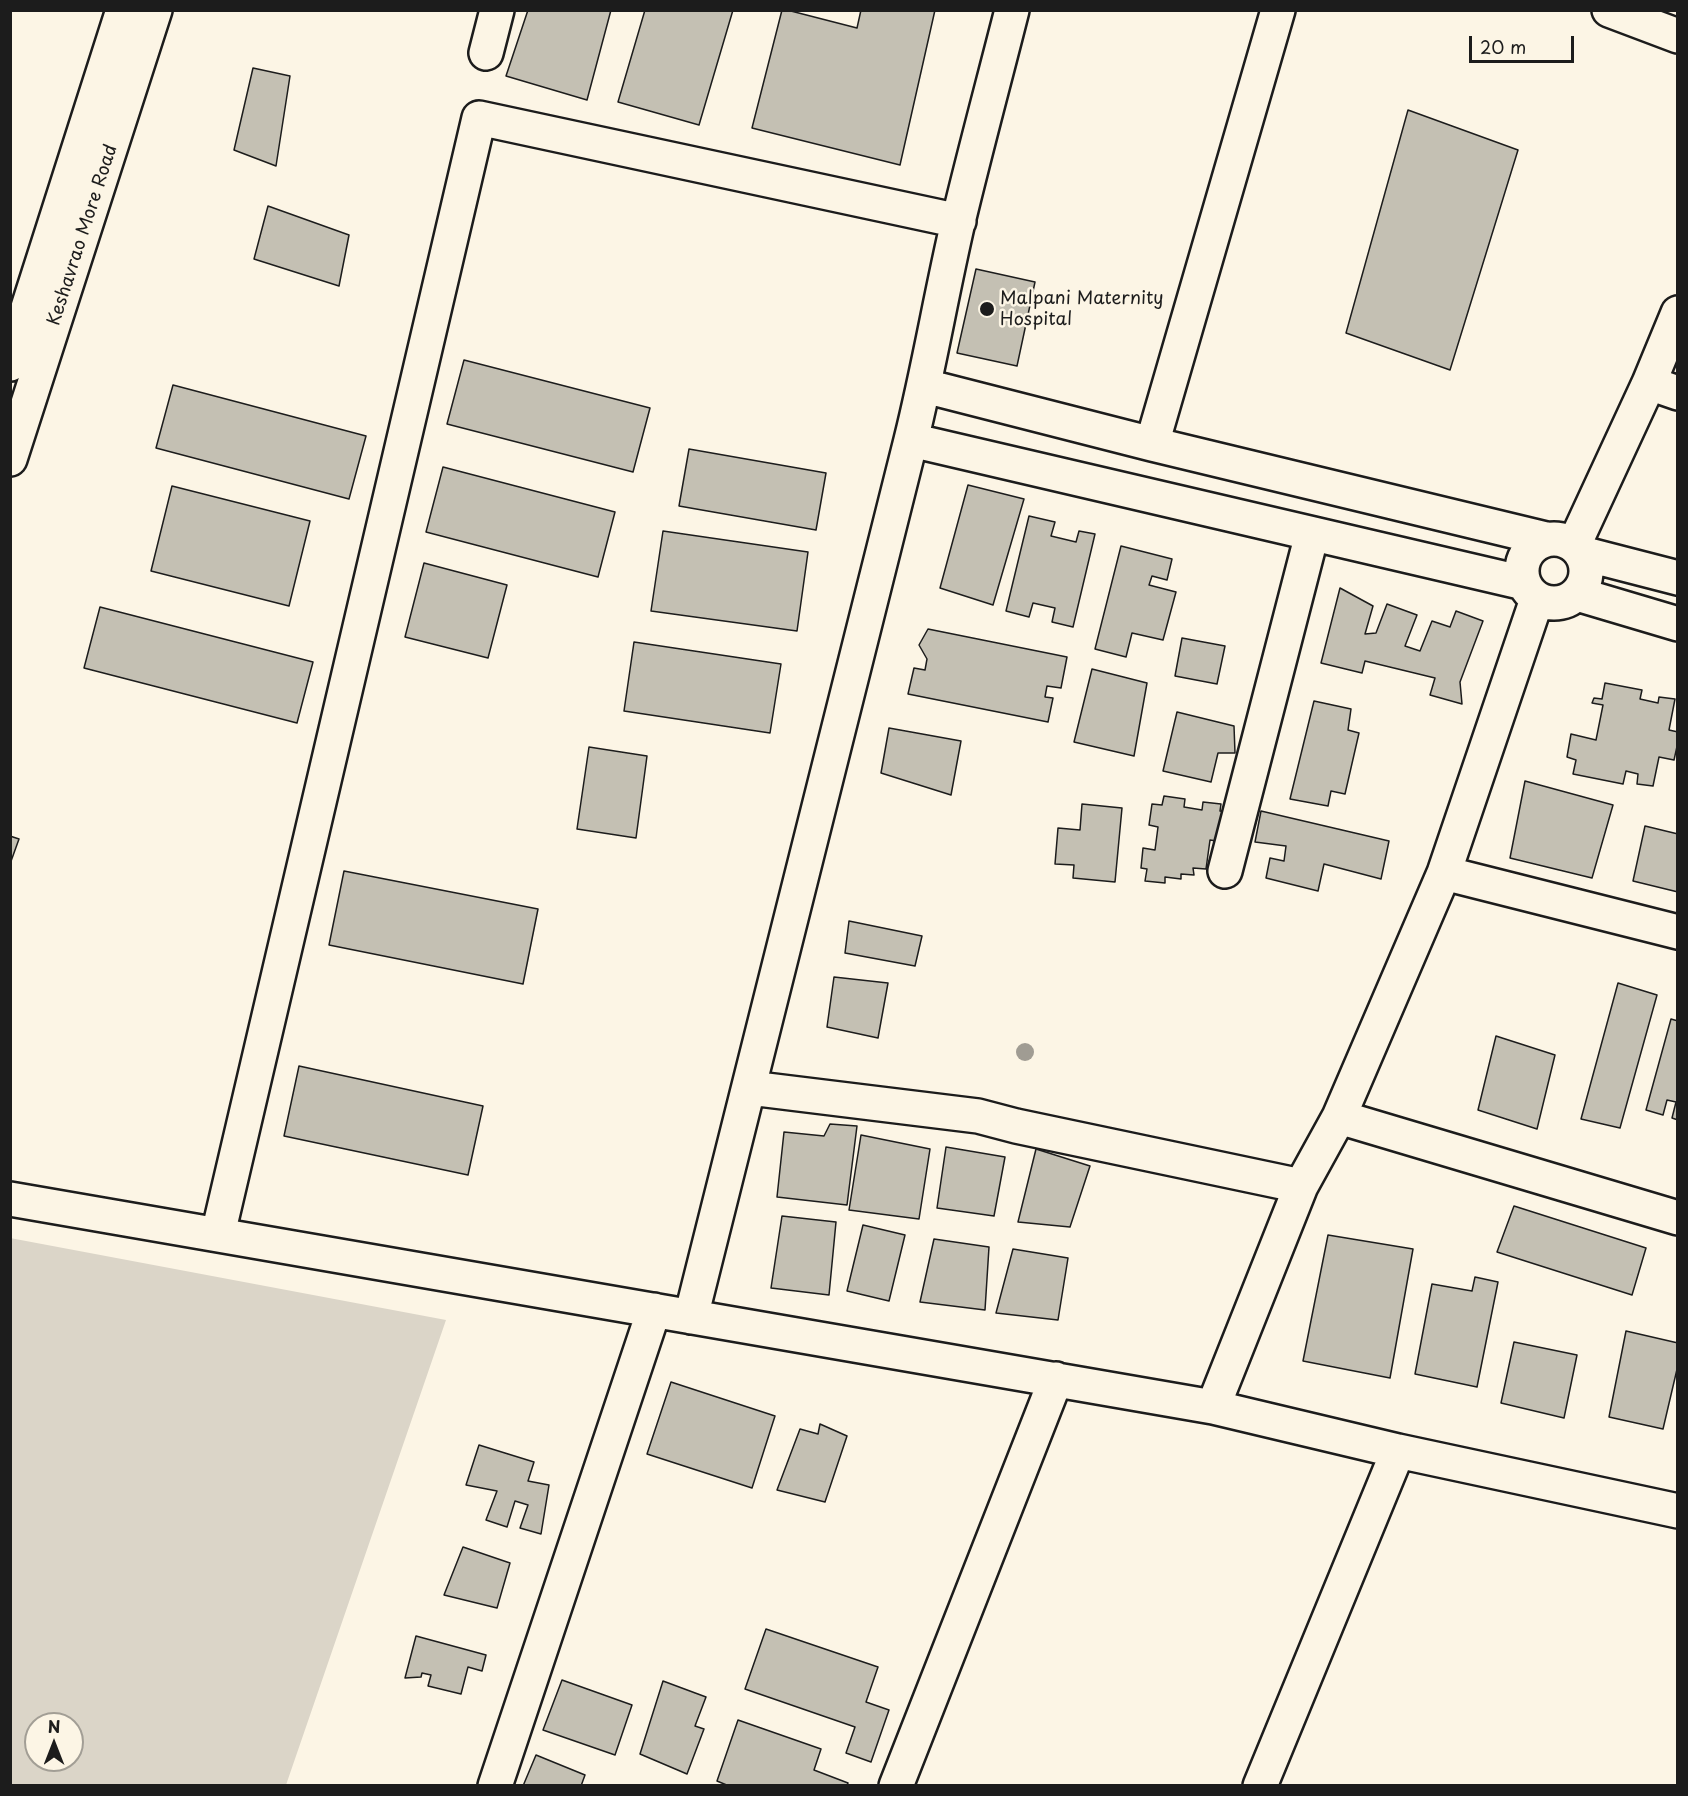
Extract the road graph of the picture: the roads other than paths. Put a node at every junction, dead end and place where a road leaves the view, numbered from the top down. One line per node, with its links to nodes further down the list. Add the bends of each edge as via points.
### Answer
1 (123, 10): 11 (street)
2 (155, 10): 16 (street, Keshavrao More Road)
3 (497, 10): 8 (street)
4 (1012, 10): 9 (street)
5 (1278, 10): 15 (street)
6 (1609, 10): 7 (street)
7 (1677, 36)
8 (486, 53)
9 (958, 221): 12 (street); 31 (street, via 479,118)
10 (1677, 313): 13 (street)
11 (10, 364)
12 (925, 386): 14 (street); 15 (street)
13 (1663, 388): 18 (street)
14 (911, 440): 17 (street); 26 (street)
15 (1152, 444): 18 (street)
16 (10, 459)
17 (1312, 534): 20 (street); 23 (street)
18 (1567, 546): 19 (street); 20 (street, via 1532,547 1523,560 1522,575); 21 (street, via 1586,564 1587,575)
19 (1677, 578)
20 (1530, 591): 21 (street, via 1547,603 1558,604); 24 (street)
21 (1577, 594): 22 (street)
22 (1677, 624)
23 (1225, 871)
24 (1444, 873): 25 (street); 27 (street)
25 (1677, 932)
26 (750, 1088): 28 (street, via 978,1116); 33 (street)
27 (1339, 1117): 28 (street); 30 (street)
28 (1301, 1186): 35 (street)
29 (10, 1198): 31 (street)
30 (1677, 1218)
31 (218, 1234): 32 (street)
32 (654, 1310): 33 (street); 38 (street)
33 (691, 1317): 34 (street)
34 (1056, 1379): 35 (street); 39 (street)
35 (1213, 1407): 36 (street)
36 (1398, 1451): 37 (street); 40 (street)
37 (1677, 1511)
38 (495, 1785)
39 (896, 1785)
40 (1260, 1785)

